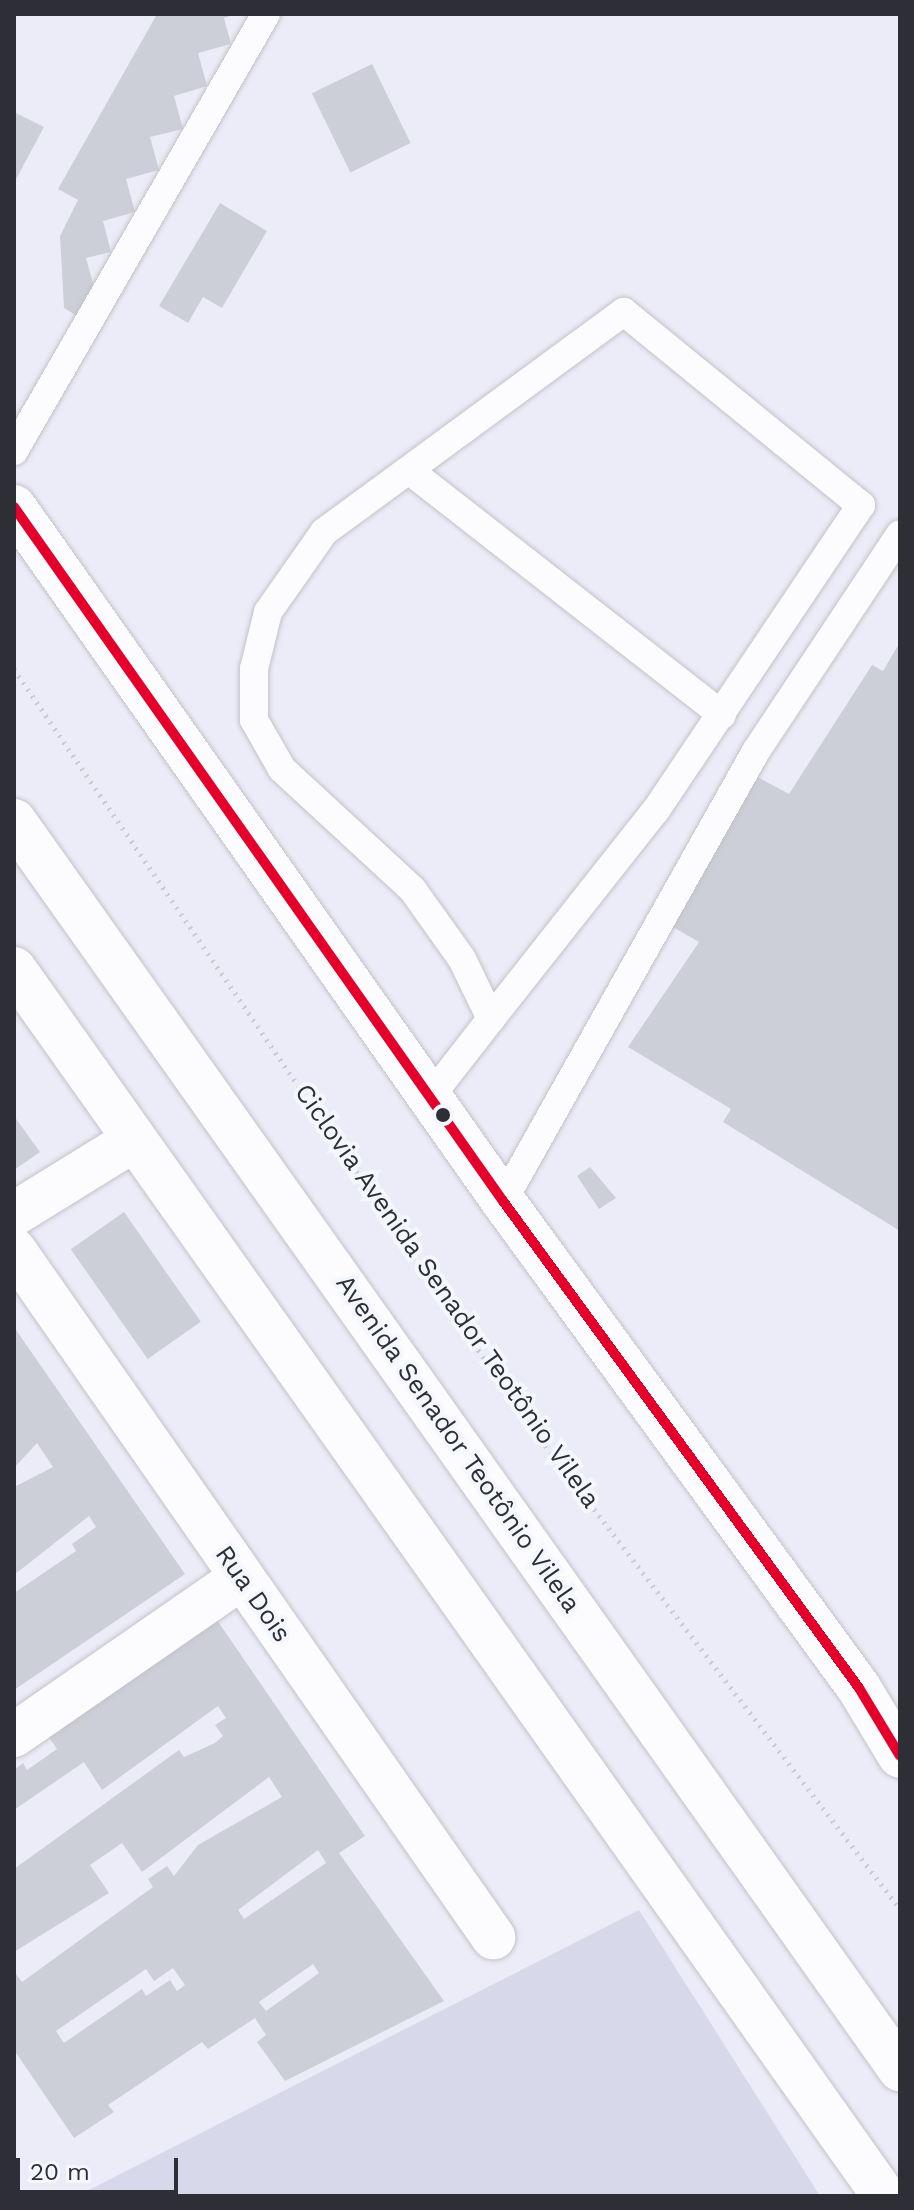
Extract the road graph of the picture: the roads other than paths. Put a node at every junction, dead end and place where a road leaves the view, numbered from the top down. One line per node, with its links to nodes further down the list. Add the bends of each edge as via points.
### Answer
1 (266, 14): 2 (lane)
2 (14, 451)
3 (410, 471): 6 (lane); 6 (lane, via 624,312 861,505); 9 (lane, via 324,532 268,612 254,669 254,720 282,769 412,889 462,959)
4 (14, 507): 10 (main road)
5 (900, 534): 12 (lane, via 756,751)
6 (722, 715): 9 (lane)
7 (14, 821): 19 (main road, Avenida Senador Teotônio Vilela)
8 (14, 969): 11 (main road)
9 (491, 1019): 10 (lane)
10 (430, 1097): 12 (main road)
11 (132, 1141): 13 (main road); 20 (main road)
12 (503, 1201): 17 (main road, via 859,1688)
13 (14, 1214)
14 (14, 1250): 15 (main road, Rua Dois)
15 (242, 1577): 16 (main road); 18 (main road, Rua Dois)
16 (14, 1735)
17 (900, 1756)
18 (493, 1937)
19 (900, 2069)
20 (884, 2196)

